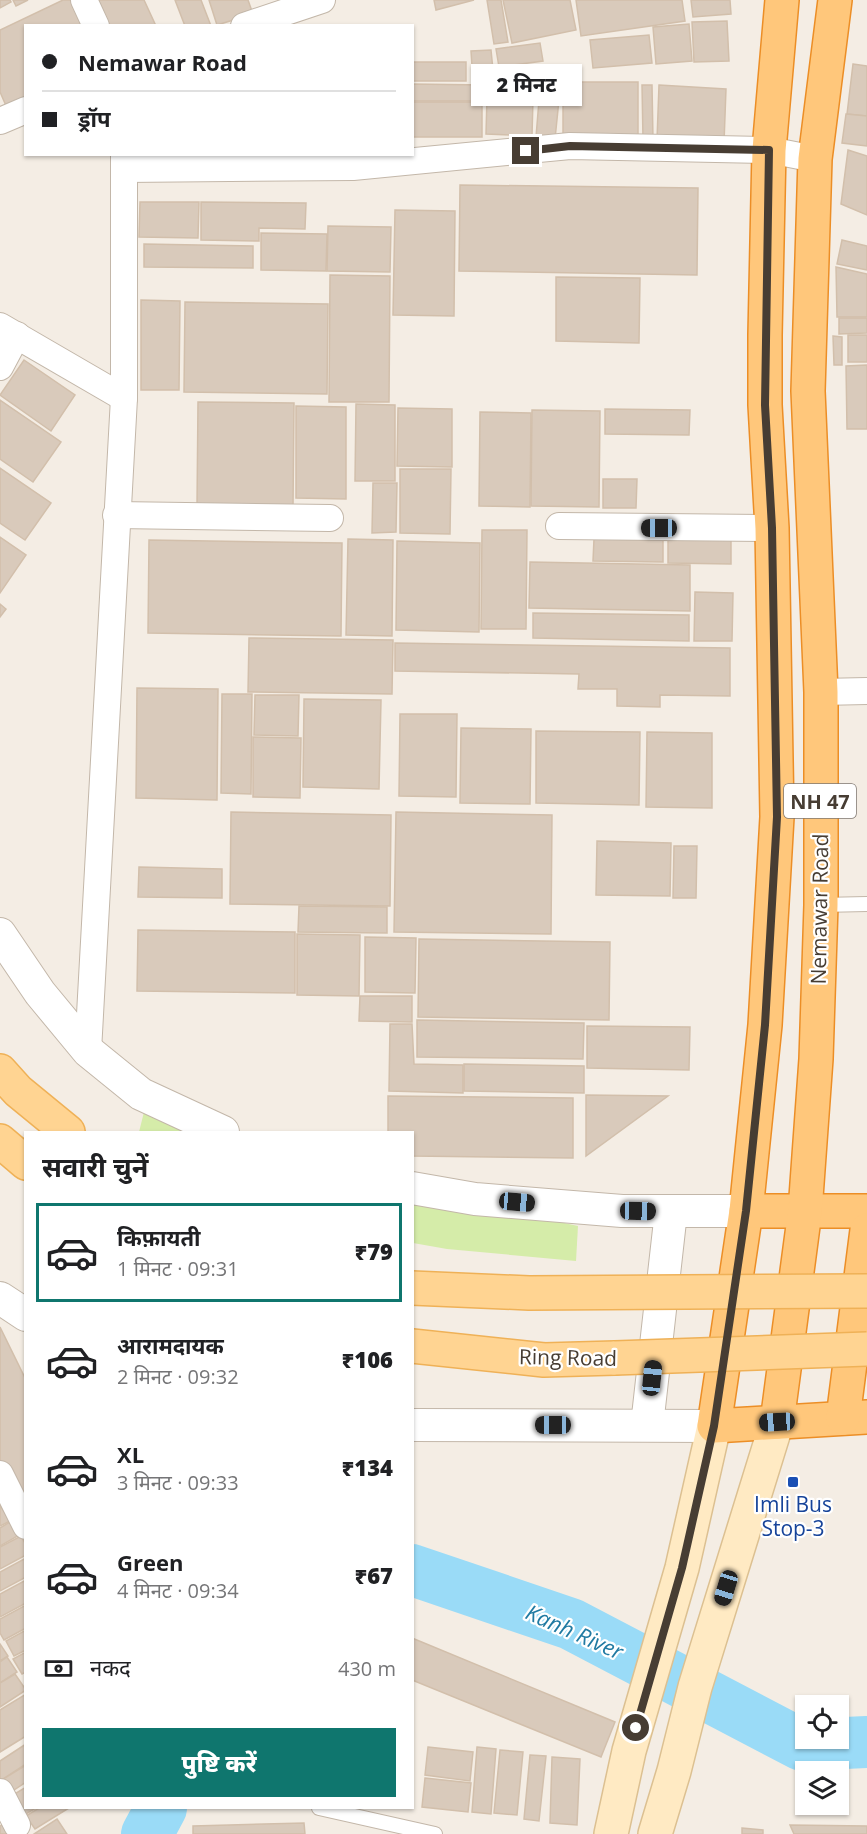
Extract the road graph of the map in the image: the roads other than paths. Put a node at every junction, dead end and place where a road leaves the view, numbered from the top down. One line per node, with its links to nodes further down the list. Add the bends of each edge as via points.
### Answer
1 (84, 0): 6 (street)
2 (322, 0): 5 (street)
3 (782, 0): 10 (highway)
4 (836, 0): 11 (highway, Nemawar Road)
5 (295, 4): 7 (street)
6 (95, 24)
7 (249, 24)
8 (24, 111): 9 (street)
9 (0, 121)
10 (769, 150): 11 (street); 12 (street, via 570,146 354,167); 19 (highway, NH 47, via 765,405)
11 (815, 159): 21 (highway, Nemawar Road / NH 47, via 808,392)
12 (125, 162): 15 (street)
13 (9, 330): 14 (street); 15 (street)
14 (0, 367)
15 (124, 398): 16 (street)
16 (116, 515): 17 (street); 29 (street)
17 (330, 518)
18 (559, 526): 19 (street)
19 (772, 528): 20 (highway, NH 47)
20 (773, 580): 21 (highway); 24 (highway, NH 47)
21 (815, 584): 23 (highway, Nemawar Road / NH 47)
22 (867, 691): 23 (street)
23 (821, 692): 25 (highway, Nemawar Road / NH 47)
24 (777, 817): 25 (highway); 37 (highway, NH 47, via 765,1025)
25 (820, 819): 27 (highway, Nemawar Road / NH 47)
26 (867, 904): 27 (lane)
27 (821, 905): 38 (highway, Nemawar Road / NH 47, via 816,1059)
28 (0, 934): 29 (street, via 40,993)
29 (88, 1051): 32 (street, via 141,1094)
30 (0, 1071): 31 (main road)
31 (67, 1131)
32 (221, 1131)
33 (0, 1141): 34 (main road)
34 (24, 1161)
35 (414, 1188): 39 (street, via 475,1198)
36 (867, 1210): 38 (highway)
37 (746, 1211): 38 (highway); 39 (street); 51 (highway)
38 (805, 1211): 48 (highway, Nemawar Road)
39 (672, 1212): 50 (street)
40 (867, 1230): 47 (highway)
41 (414, 1288): 42 (main road, bridge, via 529,1293)
42 (867, 1291)
43 (0, 1298): 44 (street)
44 (24, 1314)
45 (414, 1346): 46 (main road, Ring Road, bridge, via 544,1360)
46 (867, 1349)
47 (855, 1417): 48 (highway)
48 (777, 1422): 51 (highway); 59 (main road, via 695,1687)
49 (414, 1425): 50 (street)
50 (647, 1425): 51 (street)
51 (714, 1426): 58 (main road, via 682,1568 629,1751)
52 (0, 1474): 53 (street)
53 (24, 1522)
54 (0, 1792): 56 (street)
55 (323, 1809): 57 (lane)
56 (17, 1825)
57 (435, 1834)
58 (611, 1834)
59 (655, 1834)

